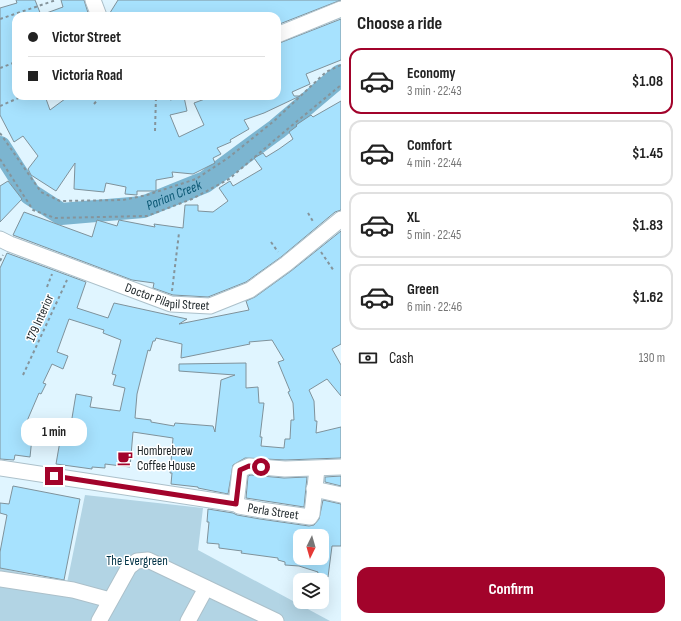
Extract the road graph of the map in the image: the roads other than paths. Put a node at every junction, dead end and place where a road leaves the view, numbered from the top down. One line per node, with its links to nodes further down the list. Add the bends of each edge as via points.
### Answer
1 (93, 0): 3 (street)
2 (341, 9): 4 (street)
3 (98, 12)
4 (281, 33)
5 (341, 219): 6 (street, Doctor Pilapil Street, via 250,290 210,306 171,304)
6 (0, 239)
7 (0, 468): 12 (street)
8 (341, 468): 9 (street)
9 (317, 469): 10 (street, Perla Street); 12 (street, via 249,466 240,470)
10 (314, 489): 11 (street); 12 (street, Perla Street, via 310,517)
11 (341, 495)
12 (236, 504)
13 (0, 579): 15 (street, via 73,590)
14 (206, 588): 15 (street, via 148,560 143,560 129,567); 17 (street); 18 (street)
15 (110, 600): 16 (street)
16 (98, 621)
17 (188, 621)
18 (276, 621)

